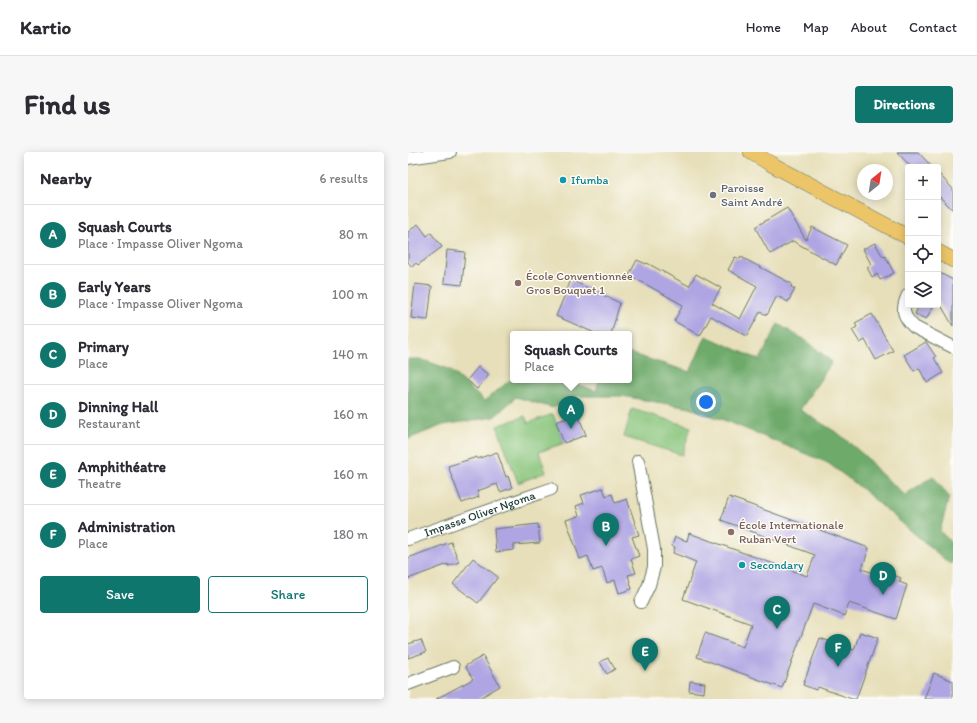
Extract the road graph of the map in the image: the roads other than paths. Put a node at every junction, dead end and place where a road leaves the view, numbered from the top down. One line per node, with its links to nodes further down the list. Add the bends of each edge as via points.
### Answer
1 (450, 152): 3 (street)
2 (751, 152): 4 (main road)
3 (408, 158)
4 (906, 236)
5 (941, 254): 6 (main road)
6 (953, 260)
7 (905, 302): 8 (street, via 904,310 914,327)
8 (953, 347)
9 (638, 461): 12 (street, via 654,549 654,567)
10 (551, 489): 11 (street, Impasse Oliver Ngoma)
11 (408, 539)
12 (641, 602)
13 (453, 667): 14 (street)
14 (408, 684)

